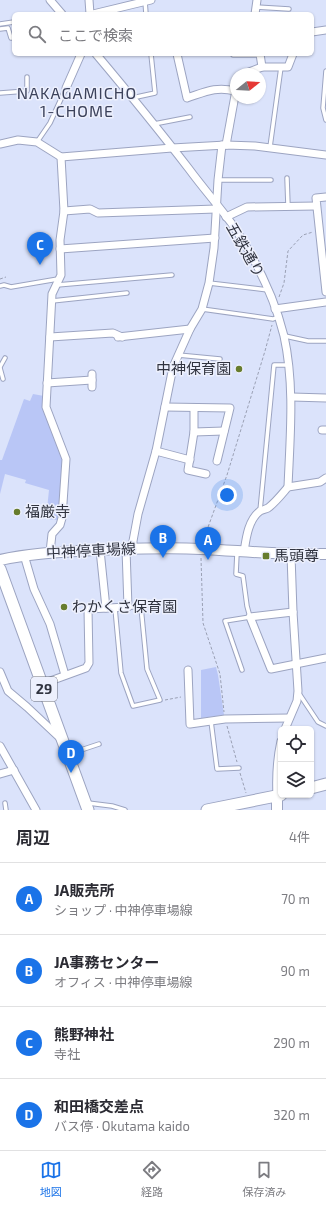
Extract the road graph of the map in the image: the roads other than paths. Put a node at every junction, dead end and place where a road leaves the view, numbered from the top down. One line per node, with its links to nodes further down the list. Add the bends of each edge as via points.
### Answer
1 (50, 0): 6 (street)
2 (89, 0): 7 (street)
3 (148, 1): 8 (street); 9 (lane)
4 (256, 7): 5 (lane)
5 (289, 9)
6 (60, 12)
7 (90, 12)
8 (102, 12)
9 (146, 12)
10 (12, 22): 11 (lane)
11 (0, 24)
12 (0, 29): 15 (lane, via 8,28)
13 (326, 30): 14 (street)
14 (314, 32)
15 (12, 38)
16 (81, 56): 27 (street)
17 (98, 56): 30 (street, 五鉄通り)
18 (151, 56): 30 (lane, via 155,93)
19 (177, 56): 28 (street, via 187,98 208,90)
20 (260, 56): 22 (street)
21 (292, 56): 23 (street, via 288,67)
22 (262, 67): 23 (street)
23 (281, 67): 39 (lane)
24 (326, 71): 26 (lane)
25 (27, 77): 29 (lane, via 27,91)
26 (326, 86): 33 (lane, via 323,108)
27 (66, 88): 35 (lane, via 50,123)
28 (230, 89)
29 (0, 93)
30 (132, 98): 34 (street, 五鉄通り)
31 (233, 104): 37 (street)
32 (190, 117): 34 (lane)
33 (326, 120)
34 (153, 124): 38 (street, 五鉄通り)
35 (37, 142): 36 (street, via 18,140); 41 (street)
36 (0, 144)
37 (224, 145): 38 (street); 39 (street); 43 (street)
38 (172, 148): 41 (street); 48 (street, 五鉄通り)
39 (269, 148): 40 (street)
40 (326, 155)
41 (61, 157): 49 (street)
42 (287, 178): 46 (lane)
43 (218, 180): 44 (lane); 48 (street)
44 (271, 180)
45 (326, 197): 47 (street, via 316,198)
46 (288, 206): 47 (street); 50 (street, via 247,207)
47 (316, 206): 58 (street)
48 (217, 207): 49 (street, via 98,214 90,209); 50 (street, 五鉄通り); 51 (street)
49 (64, 211): 52 (street)
50 (226, 217): 57 (street, 五鉄通り, via 254,259)
51 (215, 238): 52 (street); 55 (street)
52 (60, 249): 54 (street, via 61,275)
53 (172, 275): 54 (lane)
54 (58, 282): 56 (lane); 60 (street, via 52,294)
55 (209, 283): 57 (lane); 62 (street)
56 (0, 286)
57 (268, 290): 63 (street, 五鉄通り)
58 (326, 292)
59 (128, 293): 60 (lane)
60 (52, 301): 67 (street)
61 (326, 302): 63 (street)
62 (202, 309): 64 (lane, via 273,319); 65 (street)
63 (275, 309): 64 (street, 五鉄通り)
64 (278, 317): 66 (street, 五鉄通り)
65 (190, 329): 67 (street, via 120,337 113,333); 69 (street)
66 (284, 336): 68 (lane, via 308,341); 72 (street, 五鉄通り)
67 (50, 337): 76 (street)
68 (326, 341)
69 (177, 355): 71 (lane); 79 (street)
70 (5, 358): 73 (lane)
71 (220, 359)
72 (289, 365): 77 (street, 五鉄通り); 89 (lane, via 274,365)
73 (0, 368): 74 (lane)
74 (3, 379)
75 (92, 380): 76 (street)
76 (47, 384): 92 (street, via 46,407 66,459 62,518 60,525 52,534)
77 (292, 398): 78 (street); 88 (street, 五鉄通り)
78 (326, 398)
79 (165, 407): 80 (street); 83 (street)
80 (194, 408): 81 (street, via 230,408); 82 (street)
81 (224, 431): 82 (street); 85 (street)
82 (194, 432): 84 (street)
83 (156, 451): 84 (street); 90 (street)
84 (190, 460): 87 (street, via 188,470 203,473)
85 (216, 461)
86 (326, 478): 88 (street, via 320,482)
87 (198, 480)
88 (288, 487): 89 (street, via 267,508)
89 (260, 511): 93 (street, via 251,522)
90 (130, 549): 91 (main road, 中神停車場線); 93 (main road, 中神停車場線); 99 (street)
91 (100, 550): 92 (main road, 中神停車場線); 100 (street)
92 (50, 552): 95 (main road, 中神停車場線)
93 (241, 552): 96 (main road, 中神停車場線); 103 (lane, via 236,574 243,576)
94 (326, 554): 96 (main road, 中神停車場線)
95 (24, 555): 97 (main road, 中神停車場線); 109 (street, via 34,589 50,624)
96 (291, 555): 102 (street)
97 (0, 560)
98 (0, 569): 110 (main road, 29)
99 (128, 607): 101 (street); 101 (lane, via 141,607 147,669 160,700 133,706 121,673)
100 (106, 608): 101 (street); 109 (street, via 88,609 89,663 86,668)
101 (115, 608)
102 (293, 612): 103 (street); 105 (street)
103 (250, 617): 105 (street, via 271,669); 107 (lane, via 225,621)
104 (326, 658): 105 (street)
105 (296, 664): 111 (street)
106 (188, 670): 113 (street, via 190,724)
107 (242, 670)
108 (0, 672): 116 (street, via 8,691)
109 (65, 675): 110 (street)
110 (42, 684): 116 (main road, 29)
111 (298, 691): 112 (street, via 297,701); 115 (lane, via 318,722)
112 (289, 718): 113 (street); 114 (street)
113 (211, 721): 121 (lane, via 217,769)
114 (285, 726)
115 (326, 726)
116 (63, 741): 120 (main road, 29)
117 (99, 744): 120 (lane)
118 (0, 746): 122 (street)
119 (278, 753): 125 (street)
120 (68, 754): 130 (main road, 29)
121 (239, 768)
122 (14, 770): 123 (street); 132 (street)
123 (0, 774)
124 (326, 784): 126 (main road)
125 (278, 787)
126 (314, 787)
127 (278, 795): 134 (main road)
128 (279, 798): 135 (main road)
129 (5, 803): 131 (lane)
130 (86, 806): 133 (lane, via 112,806)
131 (6, 810)
132 (36, 810)
133 (125, 810)
134 (207, 810)
135 (277, 810)

